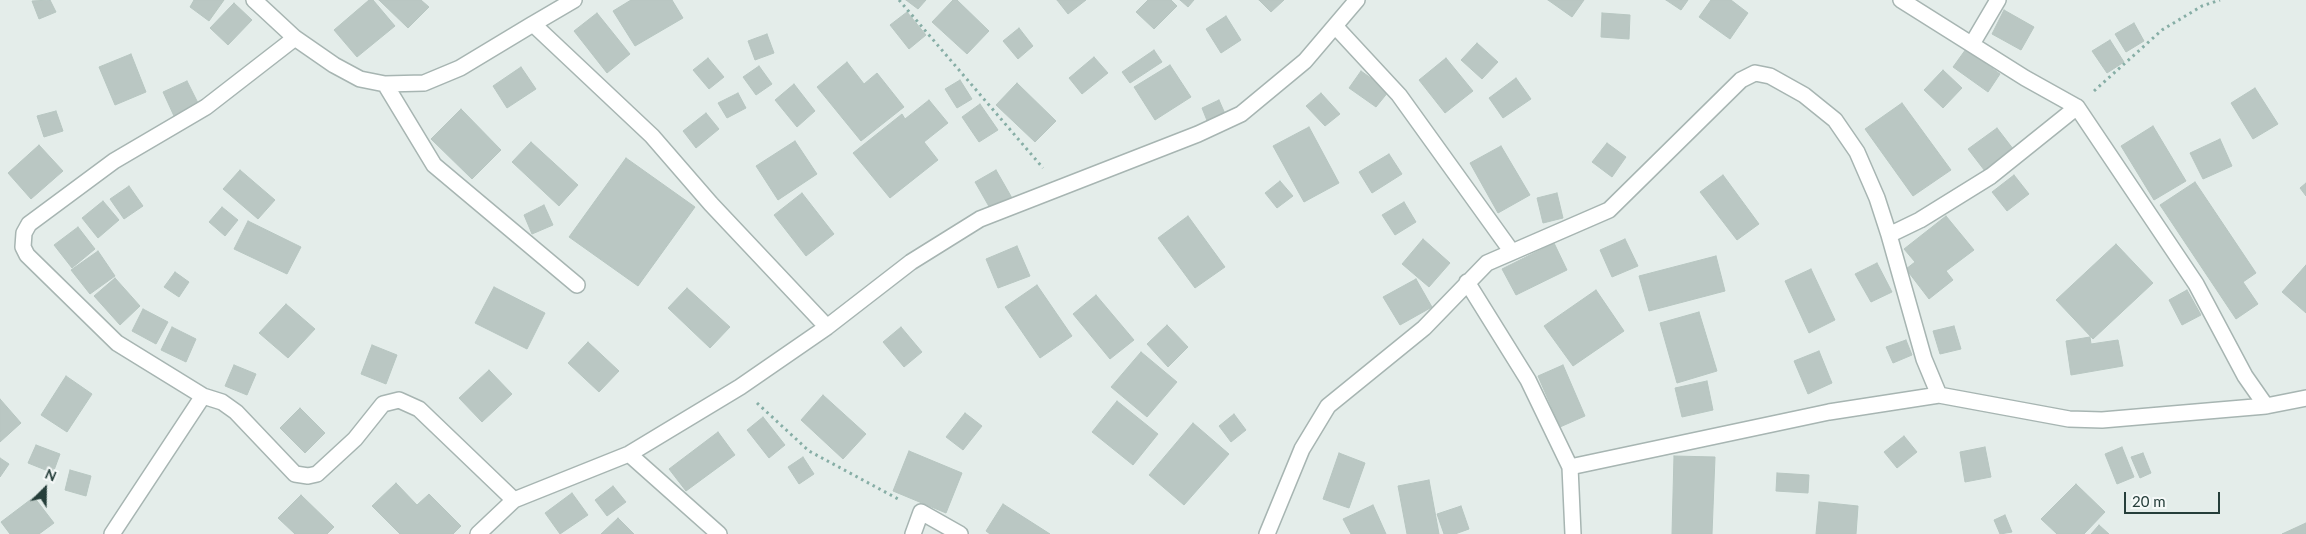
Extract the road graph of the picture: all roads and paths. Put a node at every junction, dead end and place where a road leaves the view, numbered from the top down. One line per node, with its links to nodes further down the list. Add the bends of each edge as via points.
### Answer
1 (254, 0): 10 (street)
2 (574, 0): 8 (street)
3 (899, 0): 14 (path)
4 (1356, 0): 9 (street)
5 (1901, 0): 11 (street)
6 (1998, 0): 11 (street)
7 (2220, 0): 13 (path, via 2202,6 2162,30)
8 (533, 24): 12 (street, via 460,68 424,83); 19 (street, via 652,136)
9 (1335, 26): 14 (street, via 1305,61 1241,114 1198,134); 16 (street, via 1399,95)
10 (295, 38): 12 (street, via 360,79); 22 (street, via 206,107 114,161 29,224 24,233 23,247 28,255 117,343)
11 (1972, 44): 13 (street)
12 (385, 84): 18 (street, via 434,166)
13 (2077, 107): 15 (street, via 1991,176 1920,220); 24 (street, via 2196,284 2245,376)
14 (1059, 187): 19 (street, via 980,219 911,262)
15 (1889, 235): 16 (street, via 1877,198 1856,152 1835,120 1804,95 1770,76 1755,73 1741,80 1609,210); 21 (street, via 1924,359)
16 (1512, 252): 17 (street, via 1488,263)
17 (1467, 282): 26 (street, via 1528,380); 34 (street, via 1417,334 1328,406 1302,449)
18 (576, 285)
19 (827, 327): 20 (street)
20 (740, 387): 25 (street); 28 (path, via 809,451)
21 (1939, 395): 24 (street, via 2069,419 2102,420); 26 (street, via 1829,412)
22 (203, 396): 27 (street, via 222,402 236,412 295,474 308,476 318,474 355,439 383,404 399,400 420,410); 29 (street)
23 (2306, 398): 24 (street)
24 (2266, 406)
25 (629, 454): 27 (street); 31 (street)
26 (1570, 467): 35 (street)
27 (514, 500): 30 (street)
28 (921, 512): 32 (street); 33 (street)
29 (112, 534)
30 (478, 534)
31 (719, 534)
32 (913, 534)
33 (960, 534)
34 (1267, 534)
35 (1573, 534)

